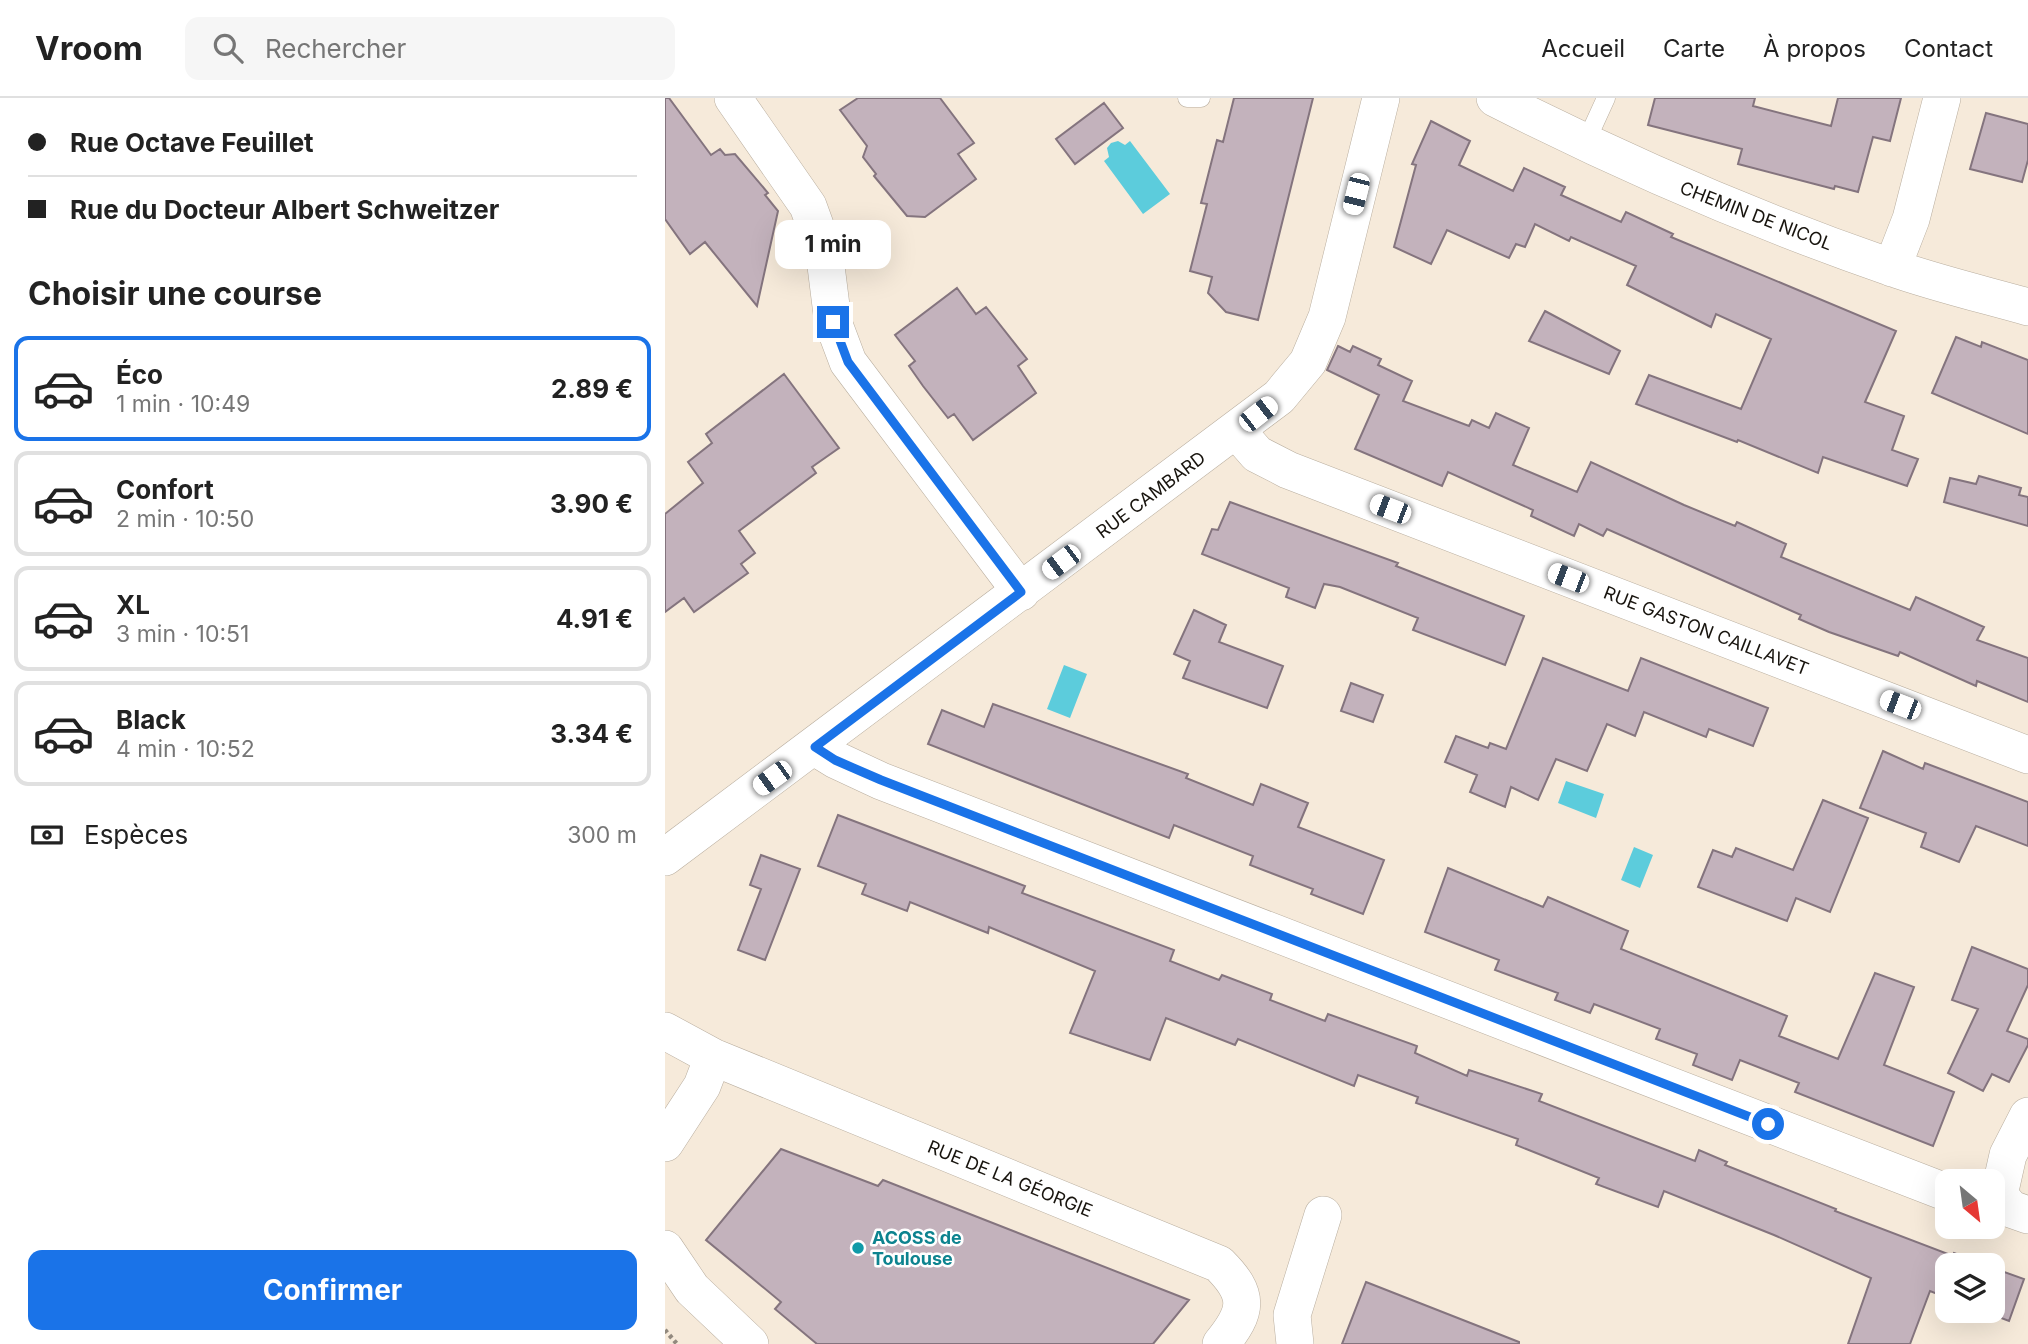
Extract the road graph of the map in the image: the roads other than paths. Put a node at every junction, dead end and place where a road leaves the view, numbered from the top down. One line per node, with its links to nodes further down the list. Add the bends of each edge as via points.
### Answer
1 (733, 98): 12 (street, via 808,206 824,250 833,322 848,362)
2 (1187, 98): 3 (lane)
3 (1201, 98)
4 (1381, 98): 11 (street, RUE CAMBARD, via 1327,317 1308,362 1279,397)
5 (1495, 98): 8 (street, CHEMIN DE NICOL)
6 (1607, 98): 8 (lane)
7 (1942, 98): 9 (street, via 1911,219)
8 (1585, 144): 9 (street, CHEMIN DE NICOL, via 1713,201)
9 (1892, 268): 10 (street, CHEMIN DE NICOL)
10 (2028, 307)
11 (1237, 431): 12 (street, RUE CAMBARD); 14 (street, RUE GASTON CAILLAVET, via 1257,454 1288,470)
12 (1021, 592): 13 (street, RUE CAMBARD)
13 (815, 747): 15 (street, RUE CAMBARD); 20 (street, via 881,780)
14 (2028, 754)
15 (665, 857)
16 (665, 1031): 17 (street, RUE DE LA GÉORGIE)
17 (713, 1057): 19 (street, via 702,1087); 25 (street, RUE DE LA GÉORGIE, via 1219,1264 1238,1283 1243,1300 1238,1323)
18 (2028, 1116): 21 (street, via 2008,1155)
19 (665, 1143)
20 (1935, 1187)
21 (2007, 1202)
22 (1323, 1214): 26 (street, via 1292,1315)
23 (665, 1249): 24 (street, via 692,1289)
24 (751, 1344)
25 (1221, 1344)
26 (1295, 1344)

